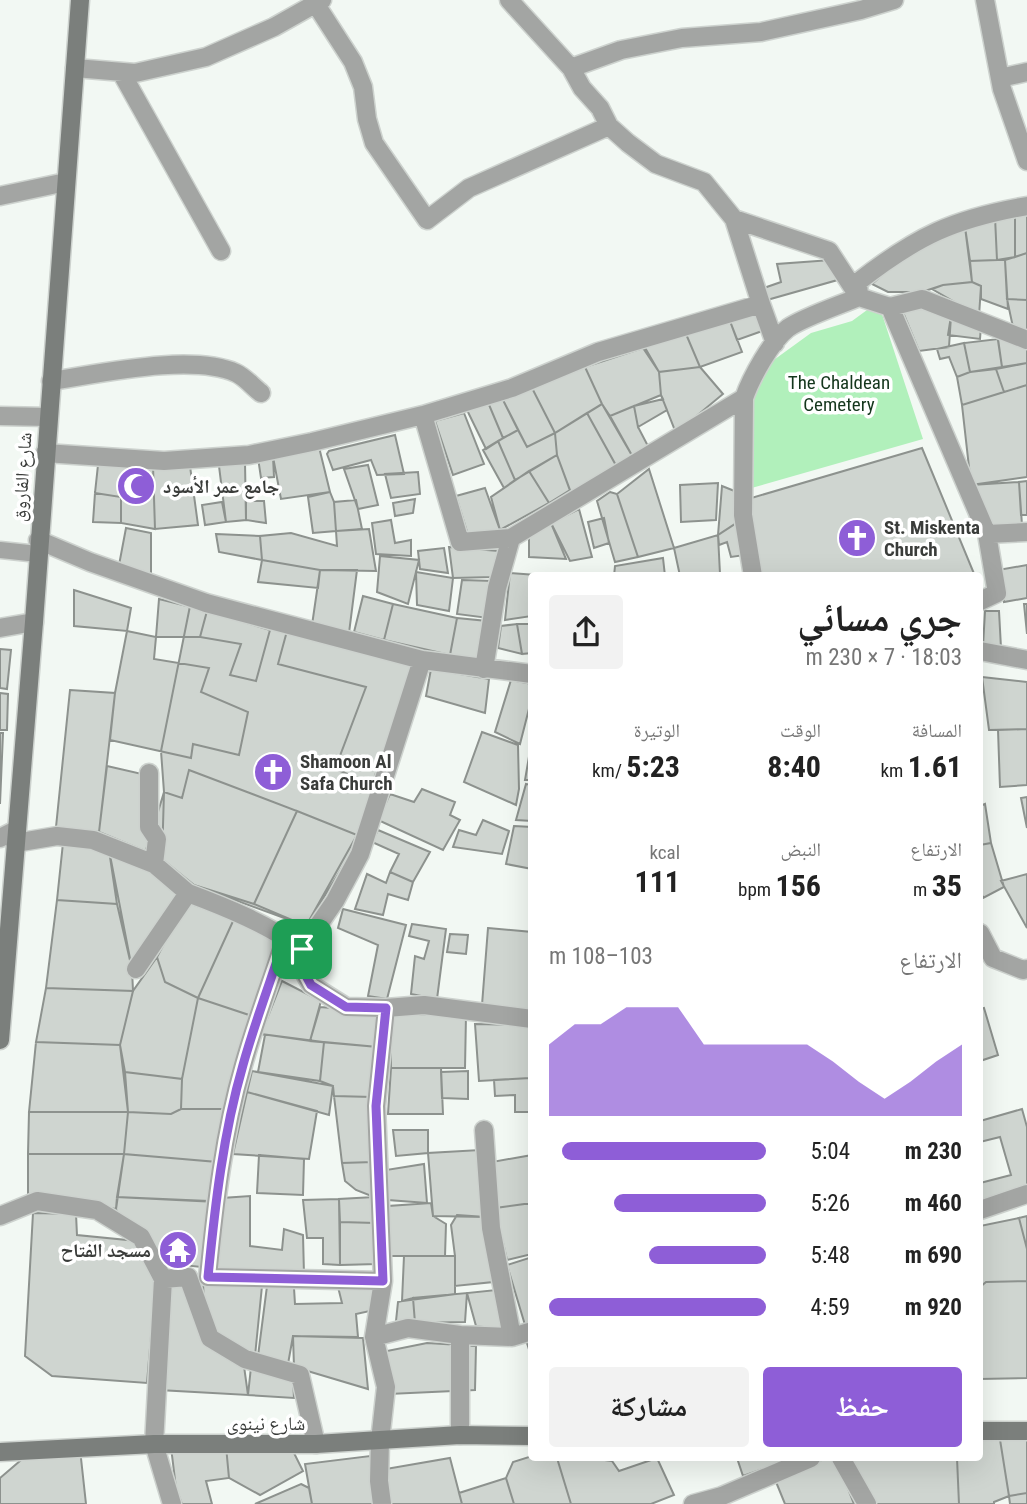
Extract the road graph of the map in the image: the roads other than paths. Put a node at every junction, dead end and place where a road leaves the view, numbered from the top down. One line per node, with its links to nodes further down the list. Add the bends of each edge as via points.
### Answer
1 (80, 0): 6 (main road, شارع الفاروق)
2 (509, 0): 7 (street)
3 (894, 0): 7 (street, via 761,32 682,38 621,50)
4 (985, 0): 10 (street)
5 (318, 2): 8 (street, via 206,57); 11 (street, via 363,87 374,143 427,220 469,188)
6 (75, 68): 8 (street); 13 (main road, شارع الفاروق)
7 (571, 68): 11 (street)
8 (121, 72): 17 (street)
9 (1027, 72): 10 (street)
10 (1000, 78): 12 (street)
11 (609, 125): 16 (street, via 656,164 704,182)
12 (1027, 161)
13 (66, 182): 14 (street); 23 (main road, شارع الفاروق)
14 (0, 196)
15 (1027, 206): 18 (street, via 935,230 858,282)
16 (734, 219): 18 (street, via 829,251); 19 (street)
17 (221, 251)
18 (859, 297): 20 (street); 22 (street, via 789,328)
19 (761, 304): 22 (street); 26 (street, via 598,352 512,388)
20 (890, 307): 21 (street, via 922,299); 31 (street)
21 (1027, 340)
22 (775, 343): 25 (street)
23 (51, 381): 24 (street, via 149,368 213,366 237,374); 28 (main road, شارع الفاروق)
24 (261, 393)
25 (744, 398): 32 (street); 35 (street, via 743,515)
26 (424, 415): 29 (street, via 249,455 164,461); 32 (street, via 460,542)
27 (0, 416): 28 (street)
28 (48, 417): 29 (main road, شارع الفاروق)
29 (45, 453): 33 (main road, شارع الفاروق)
30 (1027, 532): 31 (street)
31 (987, 534): 36 (street, via 996,593)
32 (511, 538): 42 (street, via 497,588)
33 (38, 547): 34 (lane); 37 (main road, شارع الفاروق); 40 (street, via 206,603)
34 (0, 550)
35 (752, 572)
36 (983, 600)
37 (34, 622): 38 (street); 45 (main road, شارع الفاروق)
38 (0, 628)
39 (983, 653): 41 (street)
40 (422, 660): 42 (street); 50 (street, via 360,854)
41 (1027, 660)
42 (484, 669): 43 (street)
43 (528, 673)
44 (149, 773): 46 (street, via 149,827 158,839)
45 (10, 837): 46 (street, via 93,840); 55 (main road, شارع الفاروق)
46 (154, 864): 47 (street)
47 (188, 893): 48 (street); 51 (street)
48 (285, 937): 50 (street); 61 (street, via 243,1065 228,1129)
49 (983, 939): 52 (street, via 993,958)
50 (302, 949): 53 (street, via 304,972 311,985 346,1007)
51 (136, 969)
52 (1027, 969)
53 (386, 1008): 54 (street, via 424,1005); 63 (street, via 376,1106)
54 (528, 1018)
55 (0, 1040)
56 (484, 1130): 67 (street, via 491,1228)
57 (1027, 1194): 58 (street)
58 (983, 1209)
59 (0, 1216): 62 (street, via 37,1201 97,1210 141,1237)
60 (188, 1277): 61 (street); 62 (street); 74 (street, via 210,1338 245,1359 300,1375)
61 (208, 1277): 63 (street)
62 (163, 1279): 73 (street)
63 (383, 1281): 66 (street)
64 (528, 1332): 67 (street)
65 (460, 1335): 66 (street, via 408,1328); 67 (street); 70 (street)
66 (374, 1337): 72 (street, via 386,1387)
67 (512, 1337)
68 (1027, 1431): 69 (main road)
69 (983, 1432)
70 (460, 1435): 71 (main road, شارع نينوى); 72 (main road, شارع نينوى)
71 (528, 1436)
72 (380, 1441): 74 (main road, شارع نينوى); 80 (street)
73 (154, 1444): 74 (main road, شارع نينوى); 75 (main road, شارع نينوى); 79 (street)
74 (316, 1444)
75 (0, 1452)
76 (805, 1461): 78 (street)
77 (843, 1461): 82 (street)
78 (724, 1500): 81 (street)
79 (172, 1504)
80 (383, 1504)
81 (693, 1504)
82 (867, 1504)

